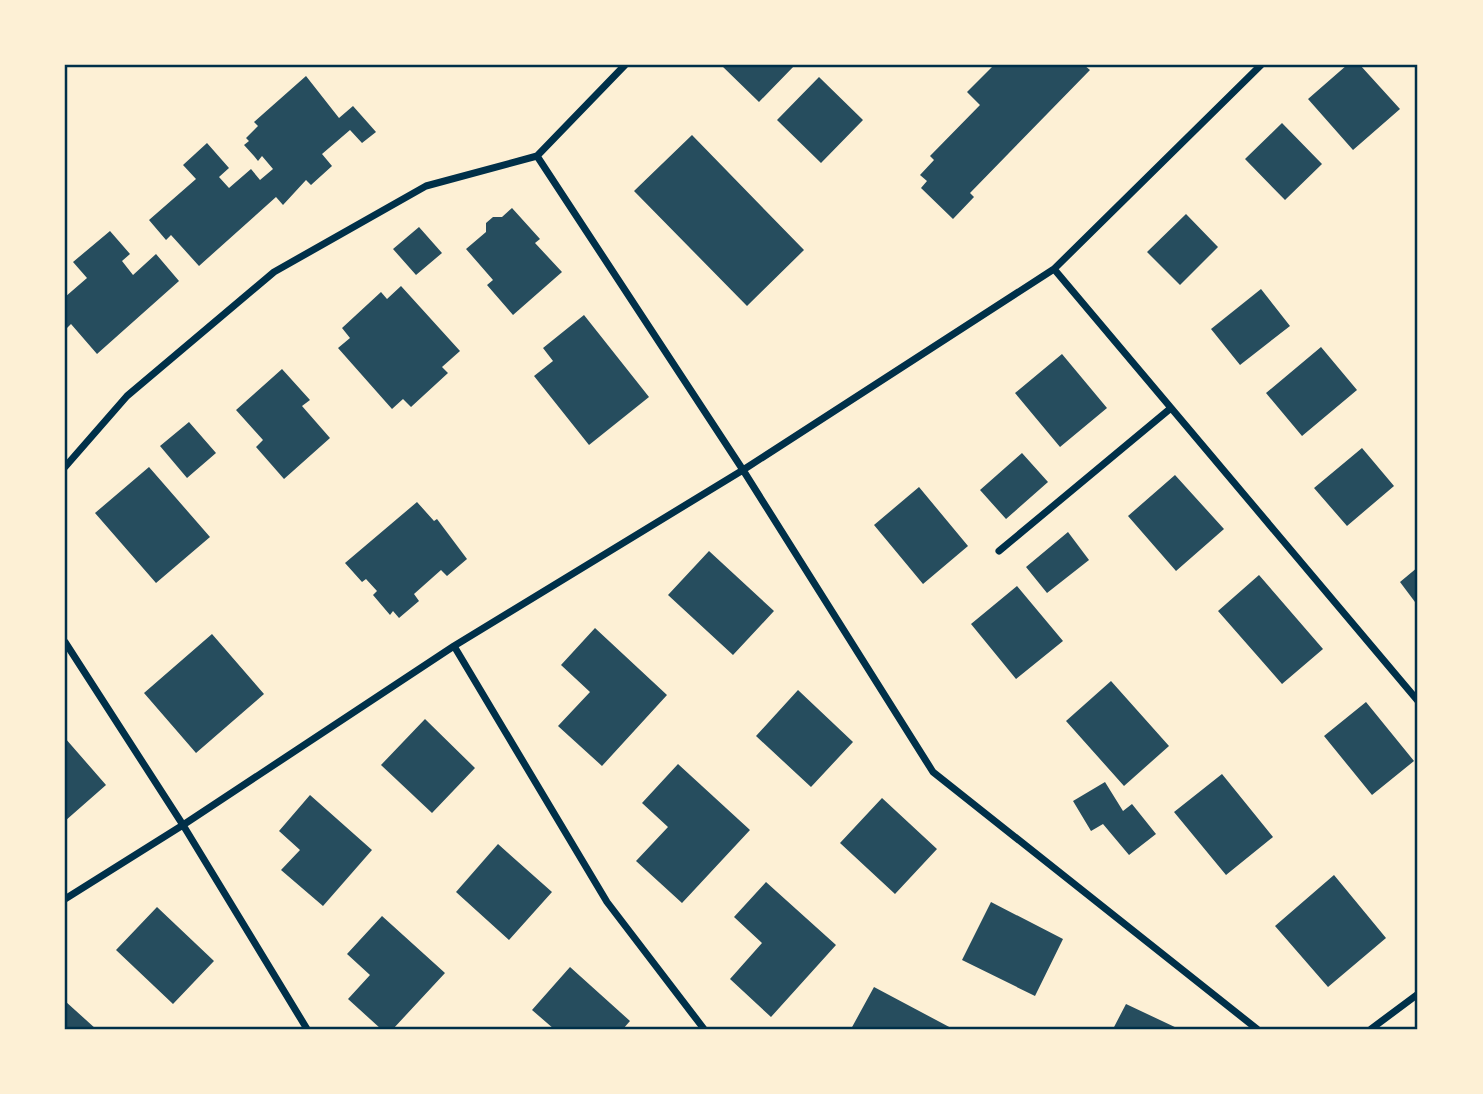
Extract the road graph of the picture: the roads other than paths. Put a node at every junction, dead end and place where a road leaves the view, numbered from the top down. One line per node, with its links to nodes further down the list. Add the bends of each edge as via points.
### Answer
1 (625, 65): 3 (street)
2 (1261, 65): 4 (street)
3 (537, 156): 6 (street, via 426,186 274,272 127,396); 7 (street)
4 (1054, 270): 5 (street); 7 (street)
5 (1171, 408): 8 (street); 11 (street)
6 (65, 467)
7 (743, 471): 10 (street); 17 (street, via 933,772)
8 (999, 551)
9 (65, 642): 12 (street)
10 (454, 646): 12 (street); 16 (street, via 607,902)
11 (1418, 701)
12 (183, 825): 13 (street); 15 (street)
13 (65, 899)
14 (1418, 994): 18 (street)
15 (307, 1029)
16 (704, 1029)
17 (1257, 1029)
18 (1371, 1029)

